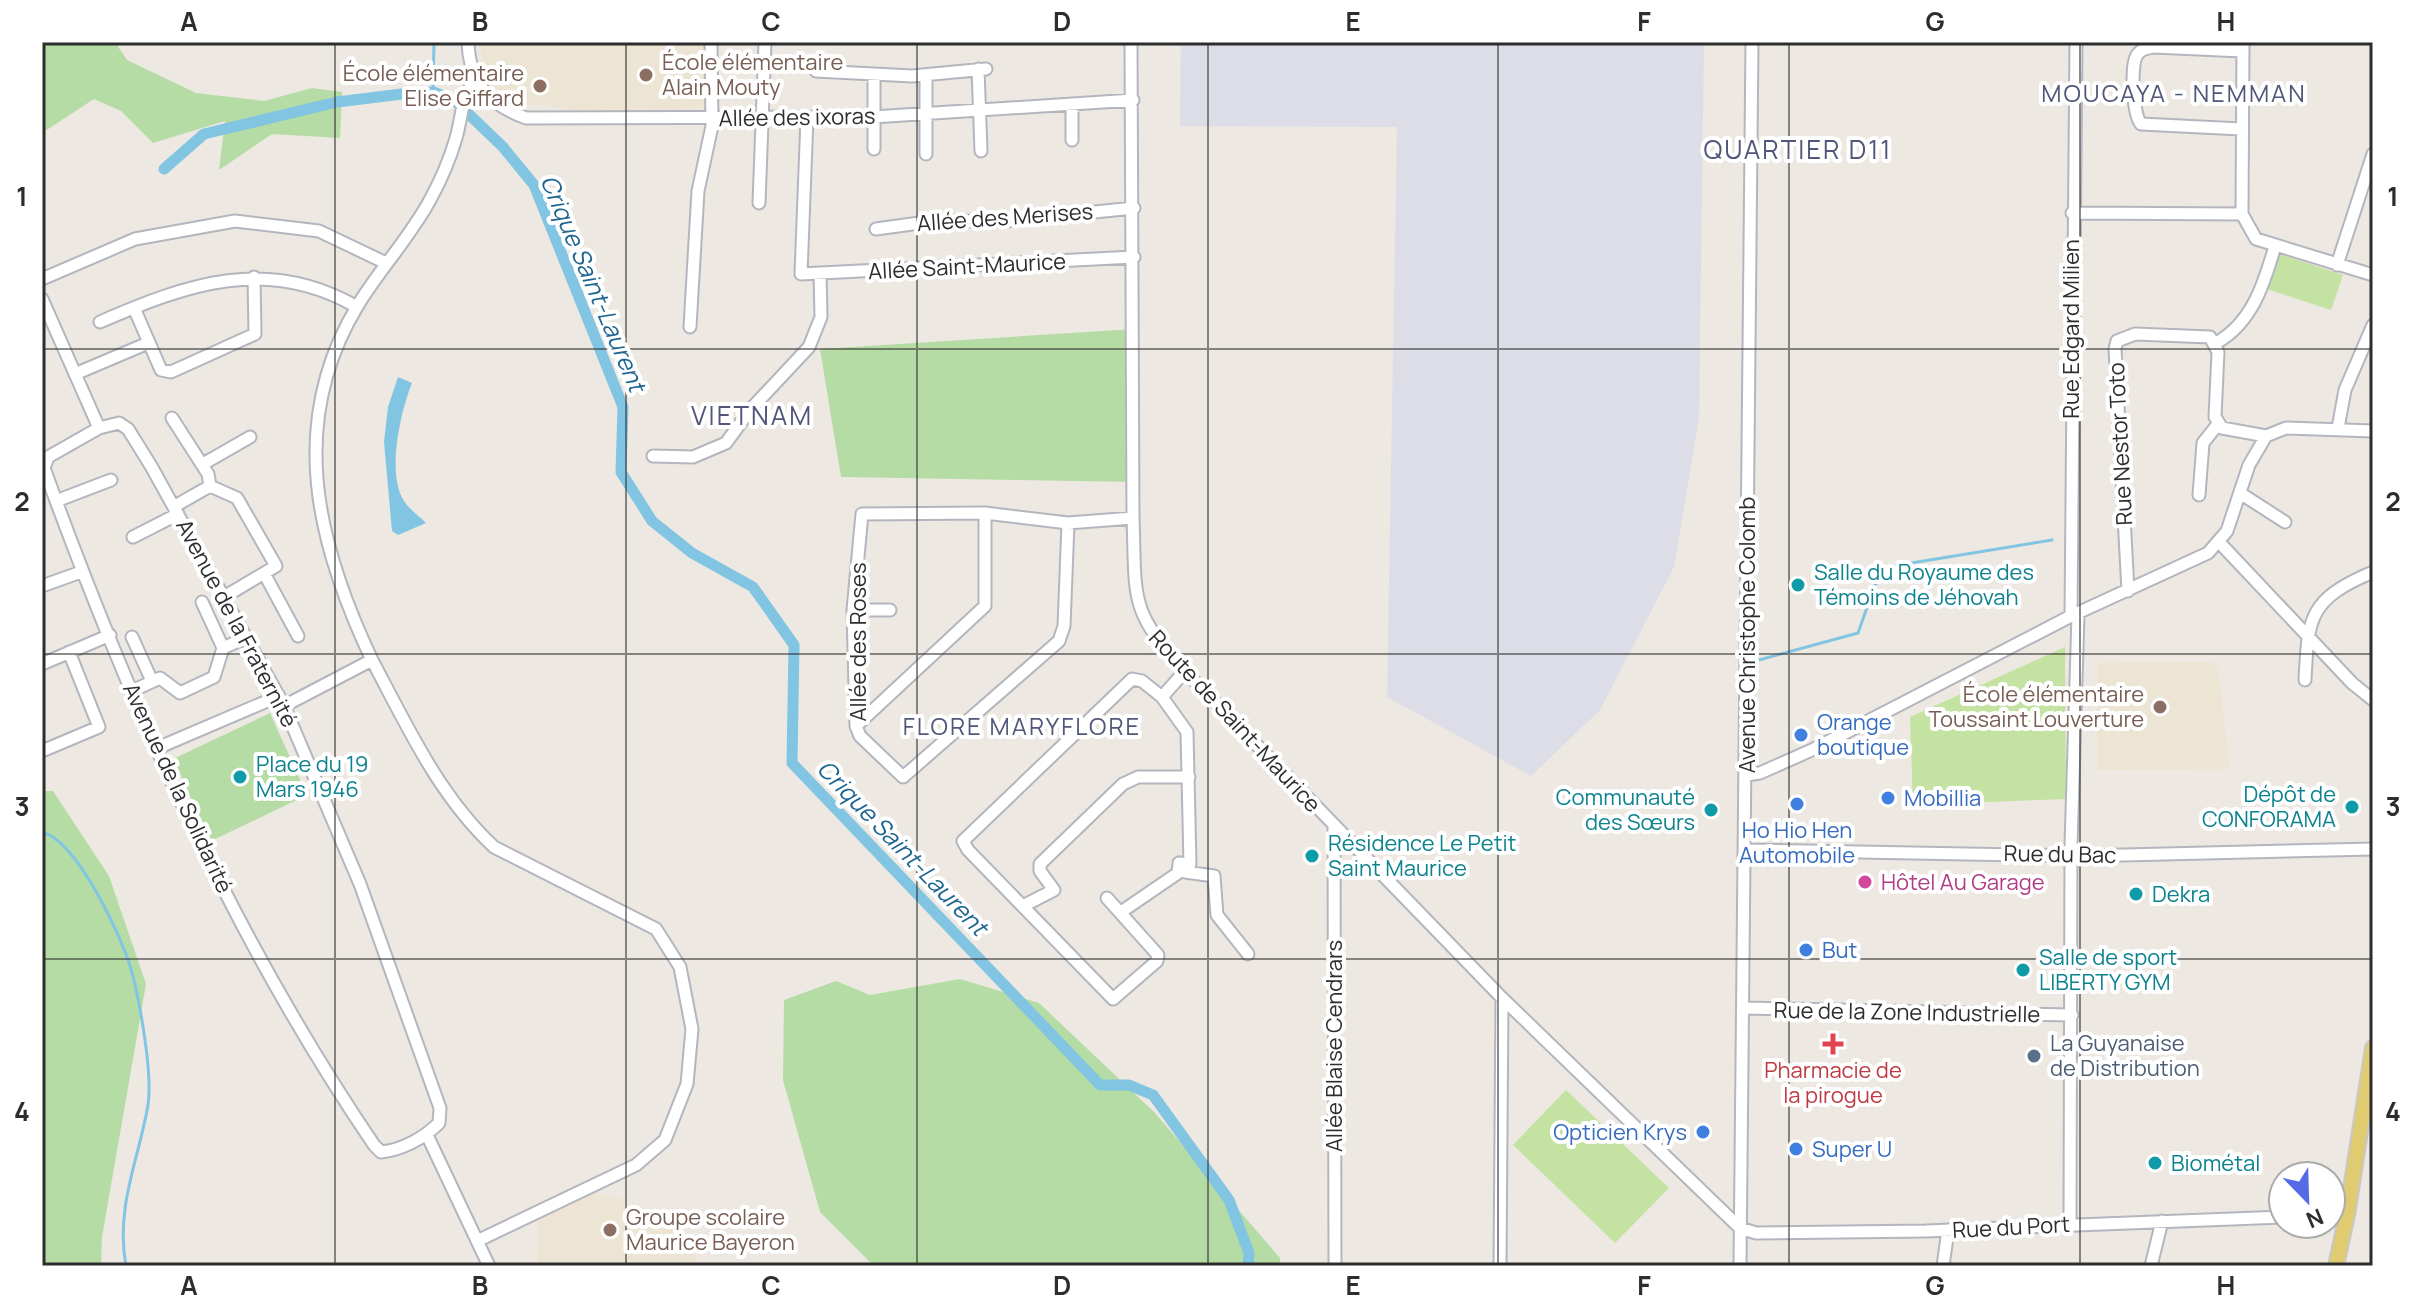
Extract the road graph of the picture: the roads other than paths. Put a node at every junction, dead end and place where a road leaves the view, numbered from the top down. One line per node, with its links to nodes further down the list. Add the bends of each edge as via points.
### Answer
1 (468, 42): 11 (street)
2 (711, 42): 18 (street)
3 (765, 42): 16 (street)
4 (1131, 42): 12 (street, Route de Saint-Maurice)
5 (1752, 42): 100 (street, Avenue Christophe Colomb)
6 (2076, 42): 29 (street, Rue Edgard Milien)
7 (2242, 46): 20 (street); 20 (street, via 2154,47 2140,51 2135,60 2135,115 2141,124)
8 (816, 71): 9 (street)
9 (874, 75): 10 (street); 17 (street)
10 (926, 75): 14 (street, via 982,69); 15 (street)
11 (475, 81): 18 (street, Allée des ixoras, via 495,103 526,118); 34 (street, via 436,189)
12 (1133, 100): 13 (street, Allée des ixoras); 28 (street, Route de Saint-Maurice)
13 (1072, 104): 14 (street, Allée des ixoras); 21 (street)
14 (980, 112): 15 (street, Allée des ixoras); 23 (street)
15 (927, 114): 17 (street, Allée des ixoras); 24 (street)
16 (764, 117): 18 (street, Allée des ixoras); 19 (street, Allée des ixoras); 27 (street)
17 (873, 117): 19 (street, Allée des ixoras); 22 (street)
18 (712, 118): 45 (street, via 698,191)
19 (807, 118): 36 (street, Allée Saint-Maurice, via 801,274)
20 (2241, 129): 30 (street)
21 (1072, 140)
22 (874, 149)
23 (981, 151)
24 (926, 154)
25 (2373, 154): 26 (street)
26 (2370, 174): 35 (street)
27 (759, 203)
28 (1134, 208): 31 (street, Allée des Merises); 33 (street, Route de Saint-Maurice)
29 (2072, 213): 30 (street); 80 (street, Rue Edgard Milien)
30 (2242, 214): 32 (street, via 2251,235)
31 (876, 229)
32 (2275, 246): 35 (street); 47 (street, via 2257,299 2235,332)
33 (1134, 257): 36 (street, Allée Saint-Maurice); 66 (street, Route de Saint-Maurice)
34 (386, 263): 39 (street, via 319,231 235,221 135,239); 41 (street)
35 (2337, 265): 37 (street)
36 (820, 273): 57 (street, via 821,317 809,347 726,443 699,456)
37 (2373, 275)
38 (254, 277): 41 (street, via 322,290); 42 (street, via 223,280); 46 (street, via 256,329 250,338 166,373)
39 (42, 279)
40 (42, 299): 48 (street)
41 (357, 307): 88 (street, via 319,409 314,437 316,480 337,575)
42 (134, 308): 43 (street); 46 (street)
43 (100, 322)
44 (2373, 325): 52 (street, via 2345,390)
45 (690, 327)
46 (148, 343): 48 (street)
47 (2216, 343): 50 (street); 75 (street, Rue Nestor Toto, via 2206,336 2135,334 2116,343)
48 (75, 374): 51 (street)
49 (172, 418): 58 (street)
50 (2218, 424): 54 (street); 62 (street, via 2203,443)
51 (99, 428): 56 (street, Avenue de la Solidarité); 64 (street, Avenue de la Fraternité, via 119,423 128,429)
52 (2338, 428): 53 (street); 54 (street, via 2286,428)
53 (2373, 431)
54 (2266, 436): 61 (street)
55 (250, 437): 58 (street)
56 (45, 455): 63 (street, Avenue de la Solidarité)
57 (653, 456)
58 (203, 464): 60 (street)
59 (111, 480): 63 (street)
60 (210, 486): 64 (street); 73 (street, via 237,498 273,556 276,566)
61 (2240, 493): 67 (street); 70 (street)
62 (2199, 495)
63 (56, 501): 71 (street, Avenue de la Solidarité)
64 (176, 510): 69 (street); 76 (street, Avenue de la Fraternité)
65 (985, 513): 68 (street, Allée des Roses); 78 (street, Allée des Roses, via 862,514); 97 (street, via 985,606)
66 (1133, 518): 68 (street, Allée des Roses); 90 (street, Route de Saint-Maurice, via 1138,606 1152,635)
67 (2285, 522)
68 (1068, 523): 97 (street, Allée des Roses, via 1064,626 1056,645 906,777 860,736)
69 (133, 537)
70 (2219, 542): 75 (street, via 2192,562); 81 (street)
71 (81, 572): 74 (street); 82 (street, Avenue de la Solidarité)
72 (2373, 572): 81 (street, via 2327,599)
73 (265, 575): 76 (street); 83 (street)
74 (42, 586)
75 (2128, 591): 80 (street)
76 (224, 597): 85 (street, Avenue de la Fraternité)
77 (202, 602): 86 (street)
78 (853, 610): 79 (street); 97 (street, Allée des Roses)
79 (890, 610)
80 (2074, 615): 100 (street, via 1814,749); 105 (street, Rue Edgard Milien)
81 (2307, 634): 91 (street); 95 (street)
82 (110, 635): 87 (street); 93 (street, Avenue de la Solidarité)
83 (298, 636)
84 (132, 637): 92 (street)
85 (247, 637): 86 (street); 96 (street, Avenue de la Fraternité)
86 (223, 648): 92 (street, via 218,670 206,681 180,693 160,678)
87 (69, 652): 89 (street); 99 (street, via 99,727)
88 (372, 660): 96 (street); 123 (street, via 425,763 483,837 656,929 680,967 692,1029 687,1084 665,1140 636,1165)
89 (42, 664)
90 (1185, 671): 94 (street); 102 (street, Route de Saint-Maurice)
91 (2305, 680)
92 (152, 681): 93 (street)
93 (132, 691): 98 (street, Avenue de la Solidarité)
94 (1162, 697): 101 (street, via 1187,732); 108 (street, via 1140,679 1130,681 964,838 966,848)
95 (2373, 700)
96 (282, 701): 98 (street); 115 (street, Avenue de la Fraternité, via 370,911 440,1108 439,1123)
97 (856, 726)
98 (155, 749): 115 (street, Avenue de la Solidarité, via 247,936 338,1091 381,1152)
99 (42, 751)
100 (1746, 775): 104 (street, Avenue Christophe Colomb)
101 (1189, 777): 106 (street, via 1190,864); 108 (street, via 1138,777 1123,784 1040,864 1054,890)
102 (1334, 826): 111 (street, Route de Saint-Maurice); 125 (street, Allée Blaise Cendrars)
103 (2373, 849): 105 (street, Rue du Bac)
104 (1746, 850): 105 (street, Rue du Bac); 112 (street, Avenue Christophe Colomb)
105 (2072, 855): 113 (street, Rue Edgard Milien)
106 (1179, 863): 109 (street, via 1178,873); 110 (street, via 1185,872 1212,874 1218,918)
107 (1107, 898): 109 (street)
108 (1023, 906): 109 (street, via 1113,999 1158,957)
109 (1121, 912)
110 (1248, 954)
111 (1502, 998): 120 (street, Route de Saint-Maurice); 126 (street)
112 (1743, 1008): 113 (street, Rue de la Zone Industrielle); 120 (street, Avenue Christophe Colomb)
113 (2072, 1015): 119 (street, Rue Edgard Milien)
114 (2373, 1048): 116 (main road)
115 (427, 1135): 123 (street)
116 (2347, 1215)
117 (2267, 1218): 118 (street, Rue du Port)
118 (2162, 1221): 119 (street, Rue du Port); 129 (street)
119 (2070, 1223): 121 (street, Rue du Port)
120 (1740, 1228): 121 (street, Rue du Port, via 1771,1235); 127 (street, Avenue Christophe Colomb)
121 (1948, 1230): 128 (street)
122 (2342, 1240): 130 (main road)
123 (477, 1241): 124 (street)
124 (489, 1266)
125 (1335, 1266)
126 (1500, 1266)
127 (1740, 1266)
128 (1943, 1266)
129 (2151, 1266)
130 (2336, 1266)

